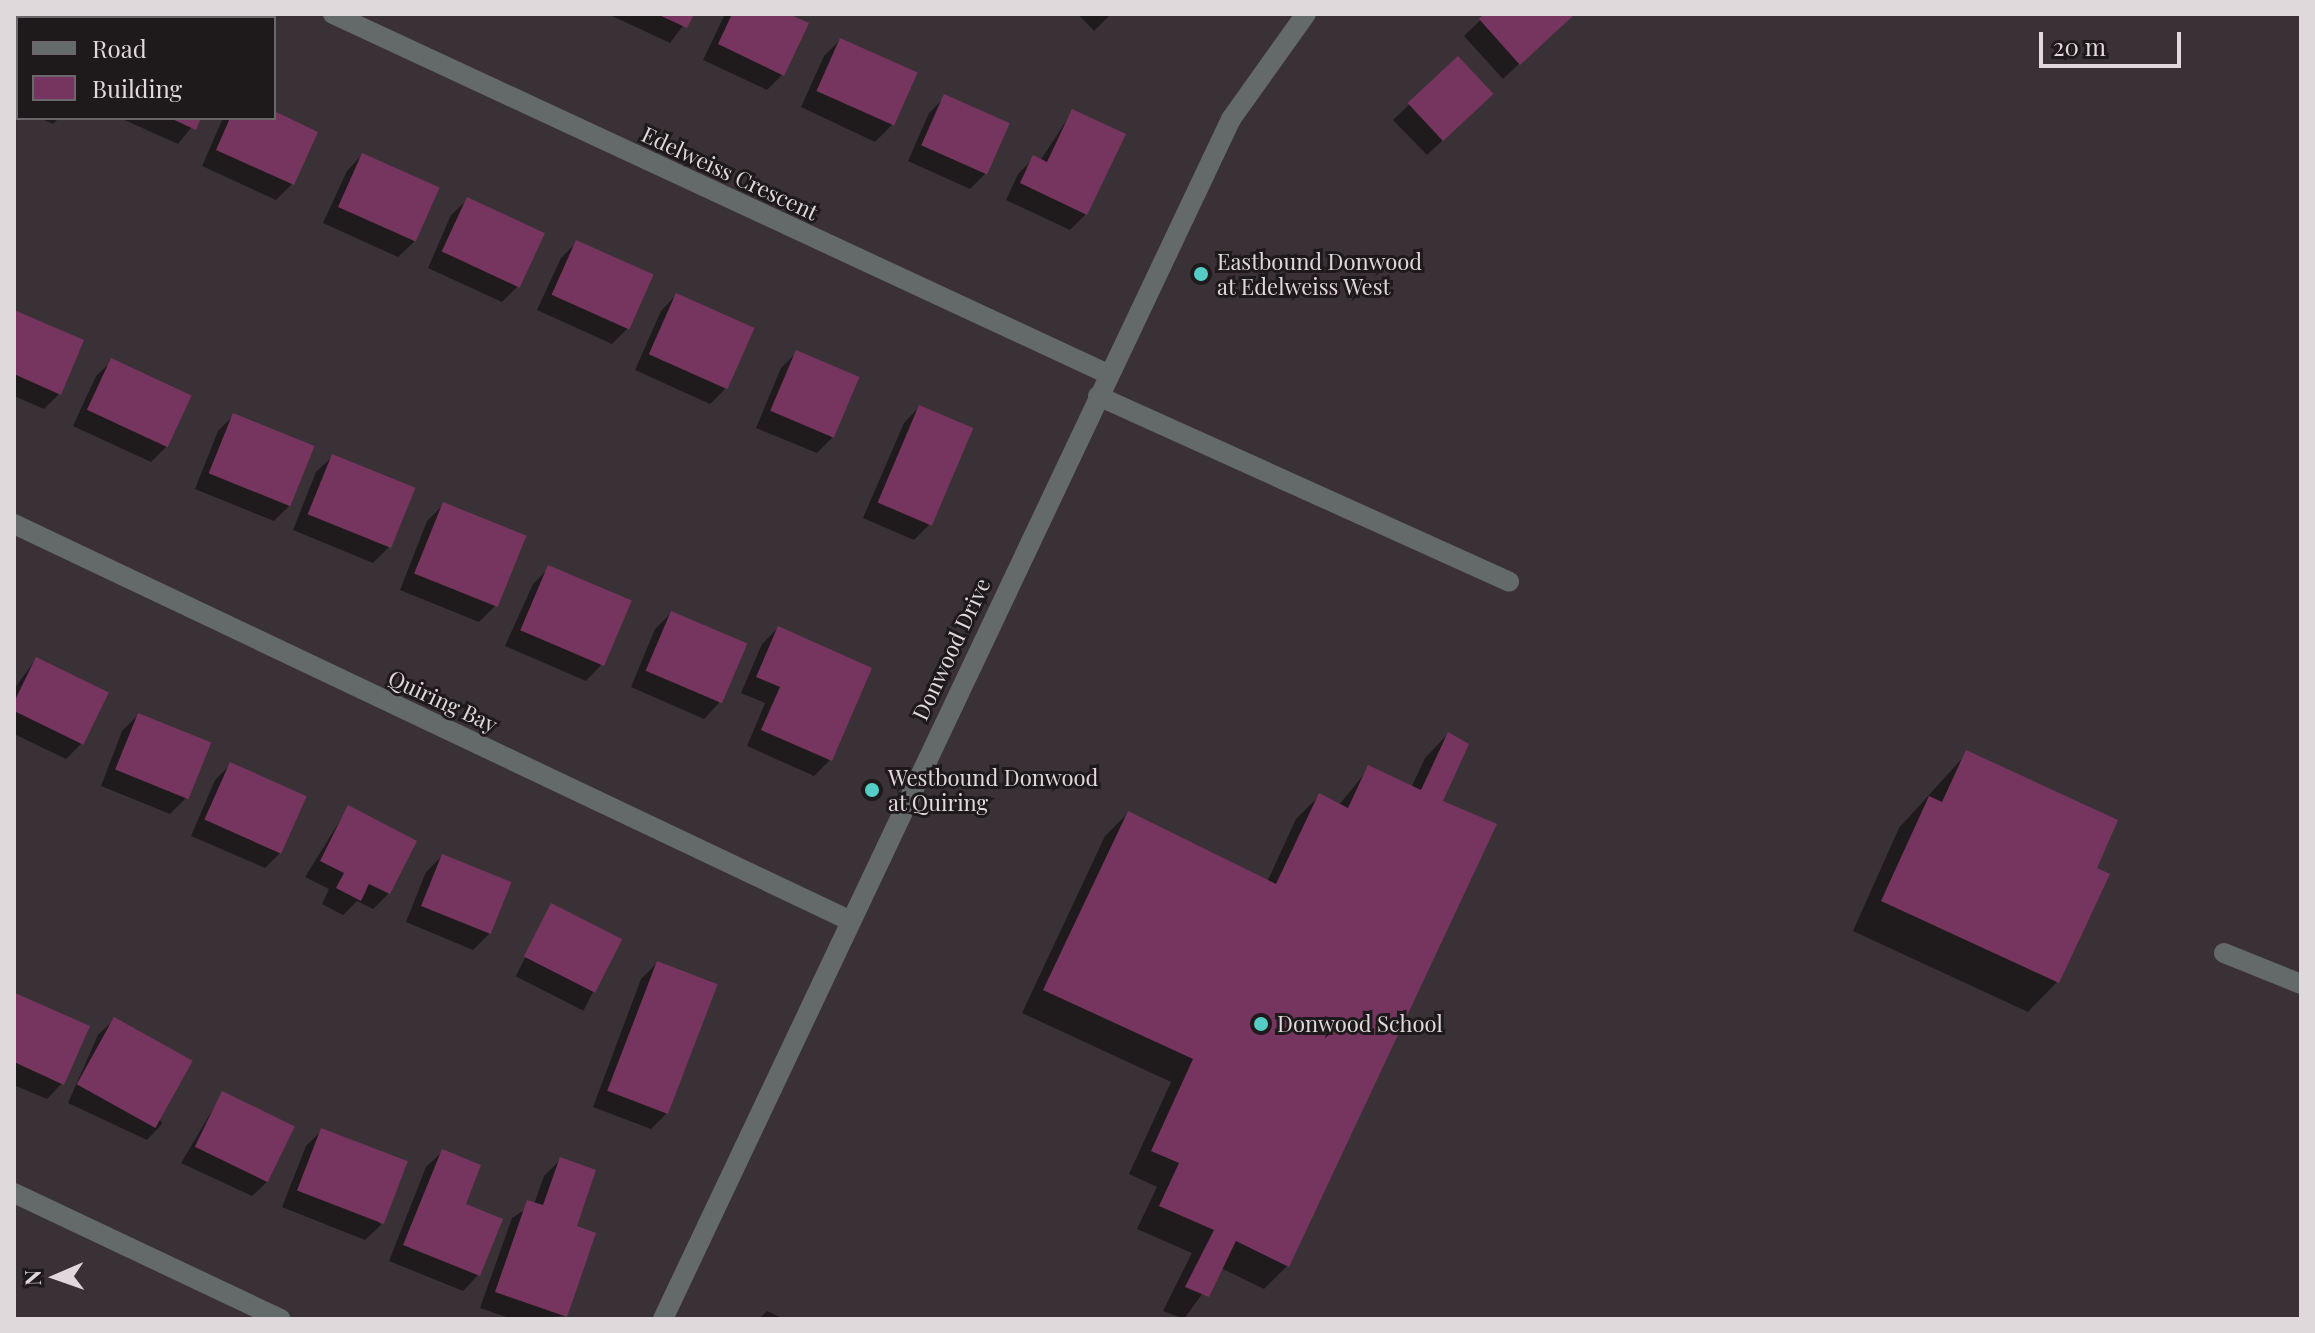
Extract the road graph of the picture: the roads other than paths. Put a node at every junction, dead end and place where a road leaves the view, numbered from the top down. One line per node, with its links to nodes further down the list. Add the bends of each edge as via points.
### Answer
1 (333, 14): 3 (street, Edelweiss Crescent)
2 (1306, 14): 3 (street, Donwood Drive, via 1231,119)
3 (1108, 374): 4 (street, Donwood Drive)
4 (1098, 396): 6 (street); 7 (street, Donwood Drive)
5 (14, 524): 7 (street, Quiring Bay)
6 (1509, 582)
7 (851, 921): 12 (street, Donwood Drive)
8 (2224, 953): 9 (street)
9 (2301, 984)
10 (14, 1193): 11 (street)
11 (281, 1319)
12 (663, 1319)

